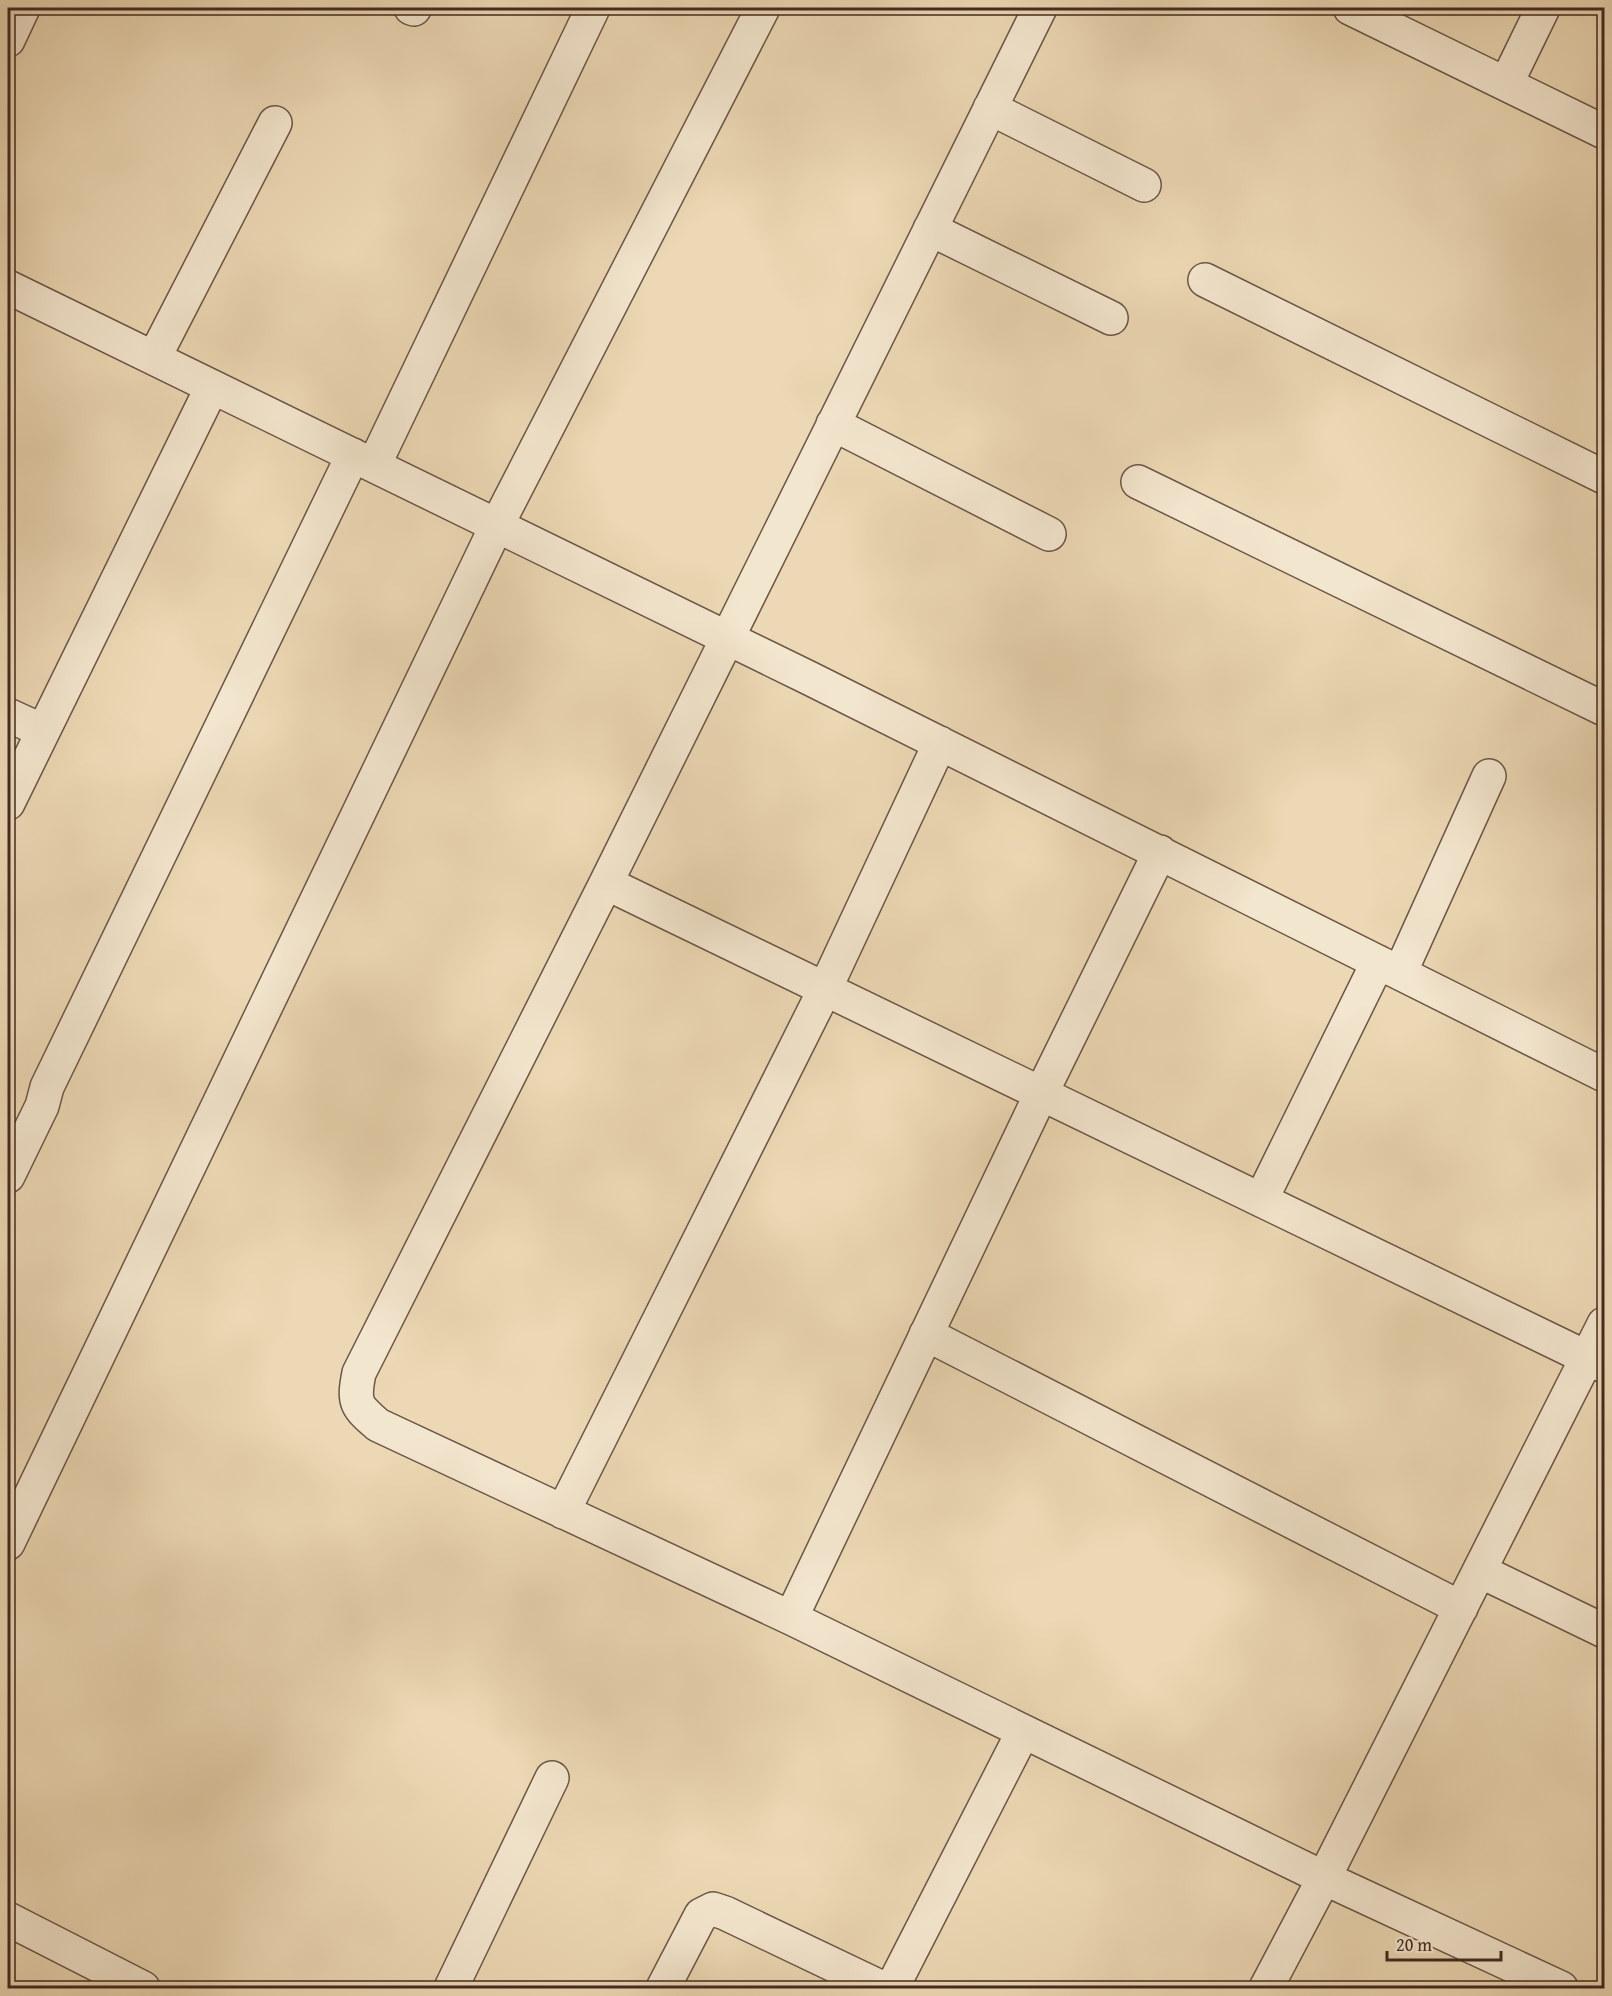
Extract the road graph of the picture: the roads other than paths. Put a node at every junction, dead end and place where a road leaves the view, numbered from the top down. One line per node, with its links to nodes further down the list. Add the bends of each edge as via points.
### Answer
1 (23, 8): 7 (street)
2 (593, 8): 20 (street)
3 (763, 8): 23 (street)
4 (1040, 8): 9 (street)
5 (1350, 8): 8 (street)
6 (1542, 8): 8 (street)
7 (8, 40)
8 (1506, 84): 11 (street)
9 (990, 108): 12 (street); 13 (street)
10 (275, 123): 17 (street)
11 (1605, 132)
12 (1144, 185)
13 (930, 229): 16 (street); 19 (street)
14 (1205, 280): 21 (street)
15 (8, 287): 17 (street)
16 (1111, 318)
17 (154, 358): 18 (street)
18 (212, 387): 20 (street); 28 (street)
19 (833, 424): 24 (street); 25 (street)
20 (363, 460): 23 (street); 38 (street, via 47,1087 42,1106)
21 (1605, 477)
22 (1138, 482): 26 (street)
23 (497, 525): 25 (street); 44 (street)
24 (1048, 534)
25 (727, 637): 29 (street); 33 (street)
26 (1605, 709)
27 (8, 716): 28 (street)
28 (43, 731): 31 (street)
29 (940, 743): 32 (street); 35 (street)
30 (1489, 776): 34 (street)
31 (8, 803)
32 (1160, 852): 34 (street); 37 (street)
33 (606, 883): 35 (street); 43 (street, via 359,1374 355,1394 361,1410 378,1425)
34 (1389, 967): 36 (street); 39 (street)
35 (825, 989): 37 (street); 43 (street)
36 (1605, 1075)
37 (1041, 1094): 39 (street); 41 (street)
38 (8, 1176)
39 (1261, 1200): 42 (street)
40 (1605, 1324): 42 (street)
41 (926, 1334): 46 (street); 47 (street)
42 (1596, 1362): 45 (street)
43 (563, 1512): 47 (street)
44 (8, 1543)
45 (1480, 1571): 46 (street); 48 (street)
46 (1461, 1608): 51 (street)
47 (790, 1618): 49 (street)
48 (1605, 1631)
49 (1023, 1732): 51 (street); 57 (street)
50 (552, 1778): 54 (street)
51 (1324, 1878): 58 (street); 59 (street)
52 (8, 1919): 53 (street)
53 (143, 1989)
54 (451, 1989)
55 (663, 1989): 56 (street, via 701,1916 713,1909)
56 (882, 1989)
57 (892, 1989)
58 (1266, 1989)
59 (1560, 1989)

